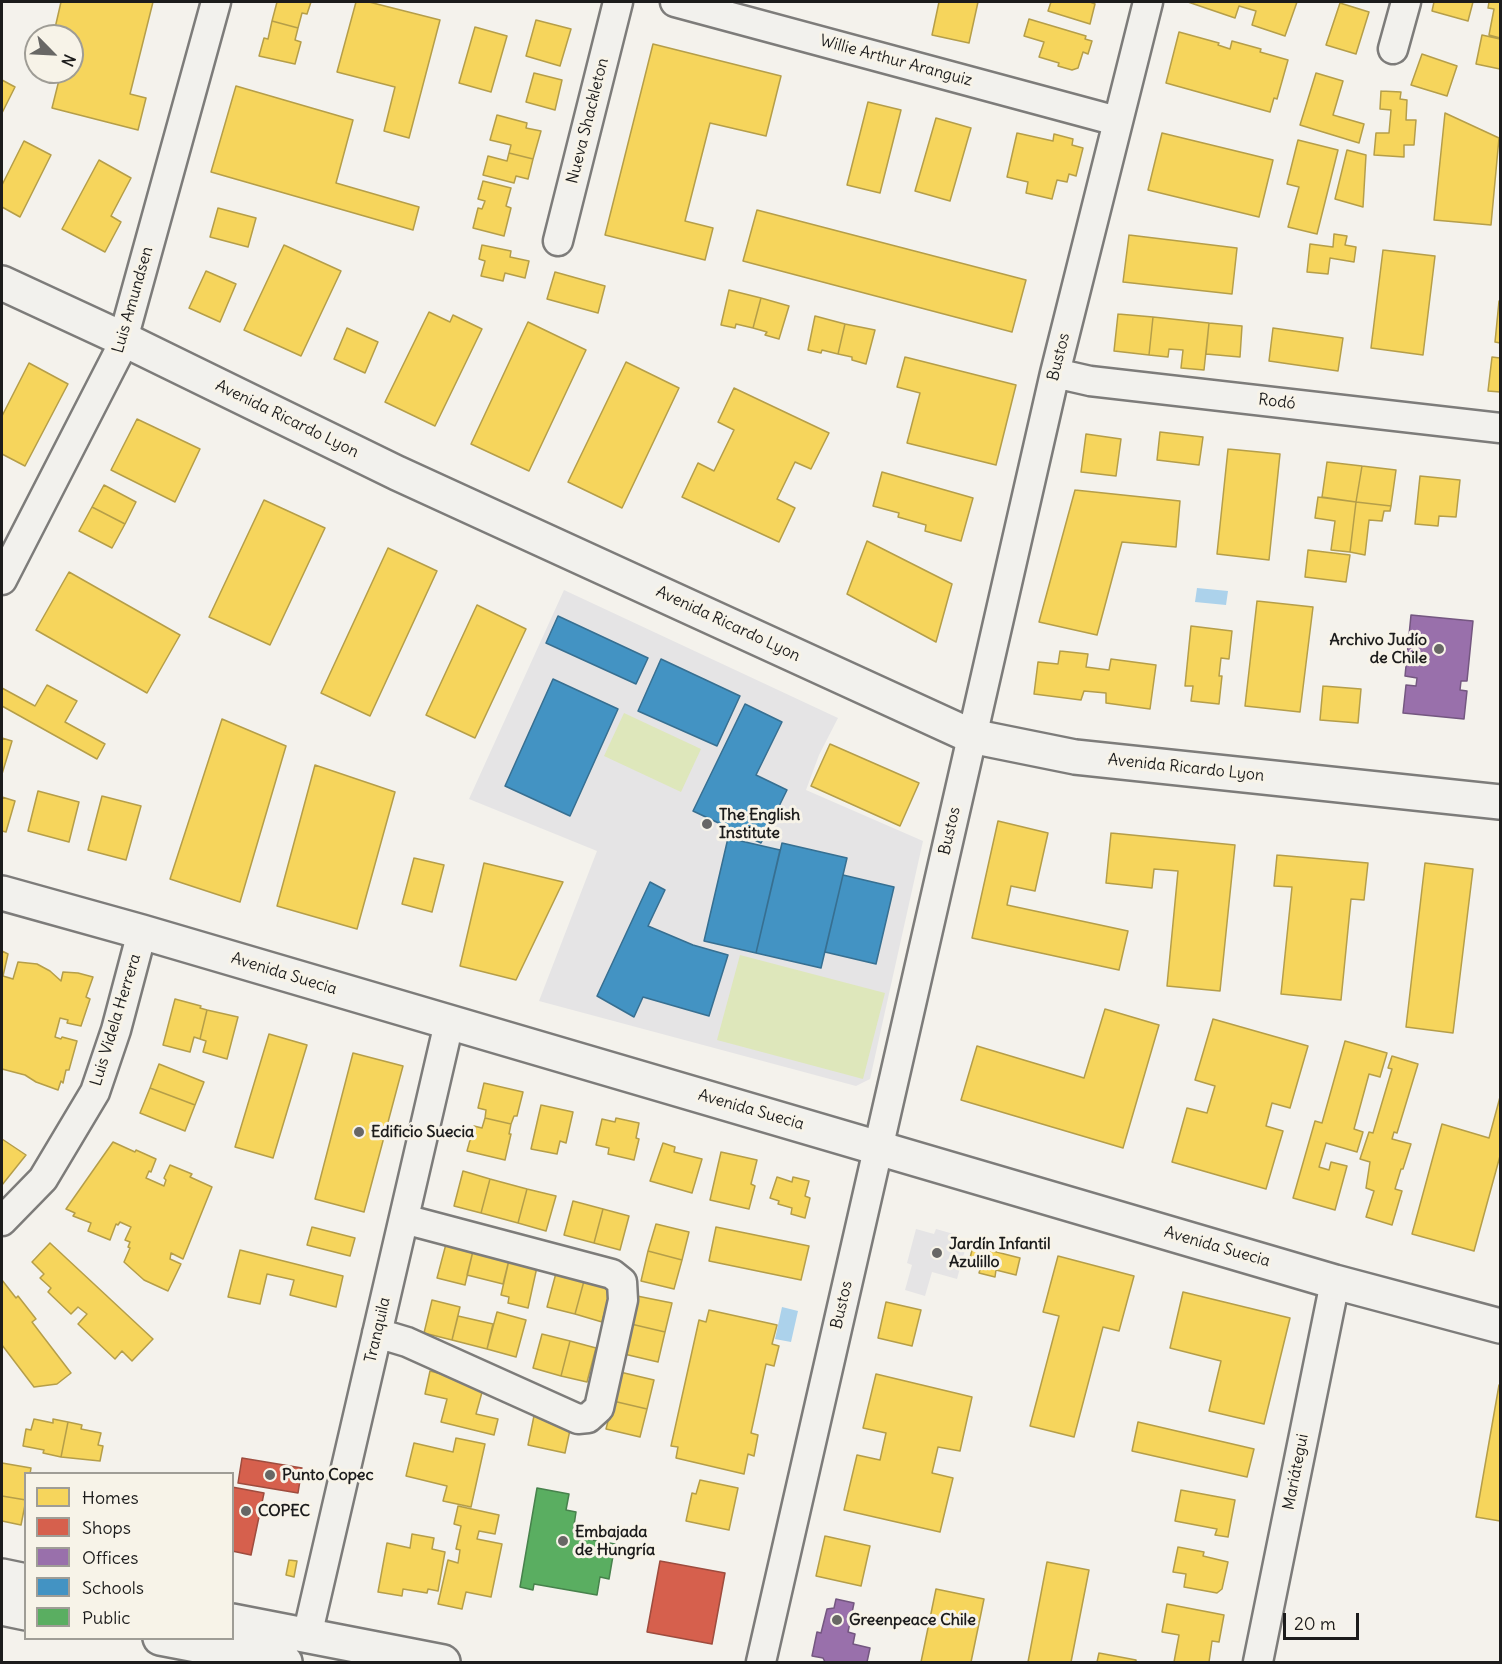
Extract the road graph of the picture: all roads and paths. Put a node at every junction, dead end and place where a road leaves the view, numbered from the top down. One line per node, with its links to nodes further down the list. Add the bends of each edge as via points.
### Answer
1 (216, 2): 10 (street, Luis Amundsen)
2 (618, 2): 8 (street, Nueva Shackleton)
3 (675, 2): 7 (street, Willie Arthur Aranguiz)
4 (1148, 2): 7 (street, Bustos)
5 (1406, 2): 6 (street)
6 (1393, 49)
7 (1117, 121): 11 (street, Bustos)
8 (558, 241)
9 (2, 283): 10 (street, Avenida Ricardo Lyon)
10 (123, 339): 13 (street, Luis Amundsen); 14 (street, Avenida Ricardo Lyon, via 397,473)
11 (1054, 374): 12 (street, Rodó); 14 (street, Bustos)
12 (1500, 428)
13 (2, 580)
14 (971, 736): 15 (street, Avenida Ricardo Lyon, via 1075,757); 19 (street, Bustos)
15 (1500, 802)
16 (2, 893): 17 (street, Avenida Suecia)
17 (142, 932): 18 (street, Avenida Suecia); 21 (street, Luis Videla Herrera, via 95,1092 43,1179)
18 (449, 1023): 19 (street, Avenida Suecia); 20 (street, Tranquila)
19 (879, 1147): 22 (street, Avenida Suecia); 34 (street, Bustos)
20 (404, 1219): 24 (street, Tranquila); 24 (street, via 612,1274 622,1282 623,1300 598,1408 588,1418 578,1419 407,1342)
21 (2, 1221)
22 (1335, 1282): 23 (street, Avenida Suecia); 35 (street, Mariátegui)
23 (1500, 1326)
24 (377, 1333): 30 (street, Tranquila)
25 (2, 1576): 26 (street)
26 (24, 1581)
27 (2, 1608): 28 (street)
28 (24, 1613)
29 (234, 1621): 30 (street)
30 (307, 1636): 33 (street)
31 (170, 1640): 32 (street)
32 (285, 1662)
33 (443, 1662)
34 (761, 1662)
35 (1258, 1662)

